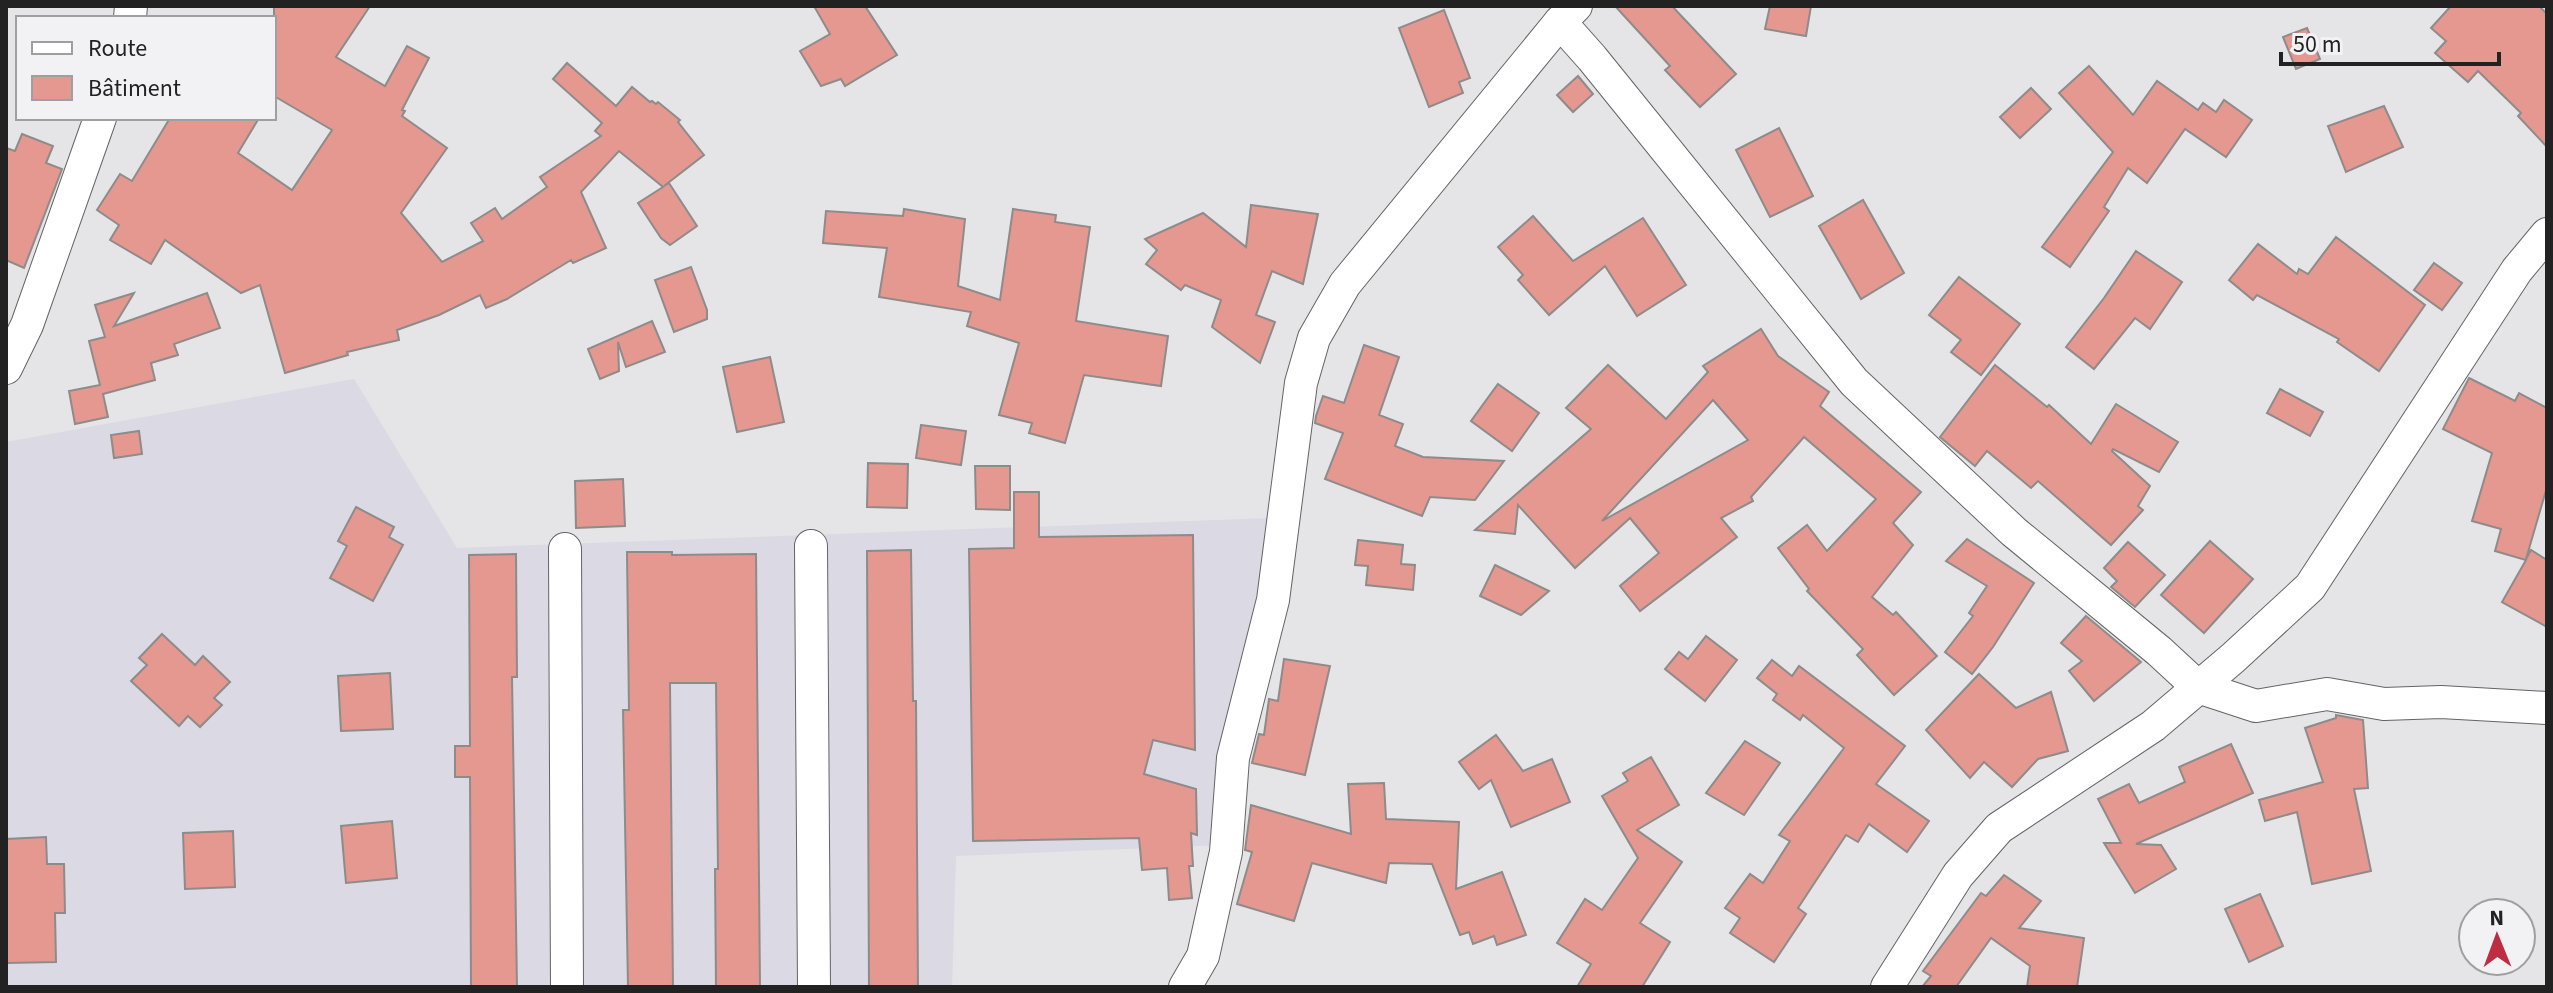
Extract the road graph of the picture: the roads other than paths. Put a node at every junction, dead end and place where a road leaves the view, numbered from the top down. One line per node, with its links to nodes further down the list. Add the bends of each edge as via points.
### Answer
1 (1568, 14): 7 (street, via 1592,58 1854,382 2014,532); 11 (street, via 1345,284 1314,338 1301,383 1273,600 1233,758 1226,852 1203,956)
2 (99, 120): 4 (street, via 27,325)
3 (2547, 234): 7 (street, via 2517,270 2310,587)
4 (6, 368)
5 (811, 546): 10 (street)
6 (565, 549): 9 (street)
7 (2198, 687): 8 (street, via 2256,706 2327,694 2384,704); 12 (street, via 2153,726 1999,828 1958,875)
8 (2547, 708)
9 (567, 987)
10 (814, 987)
11 (1185, 987)
12 (1887, 987)

